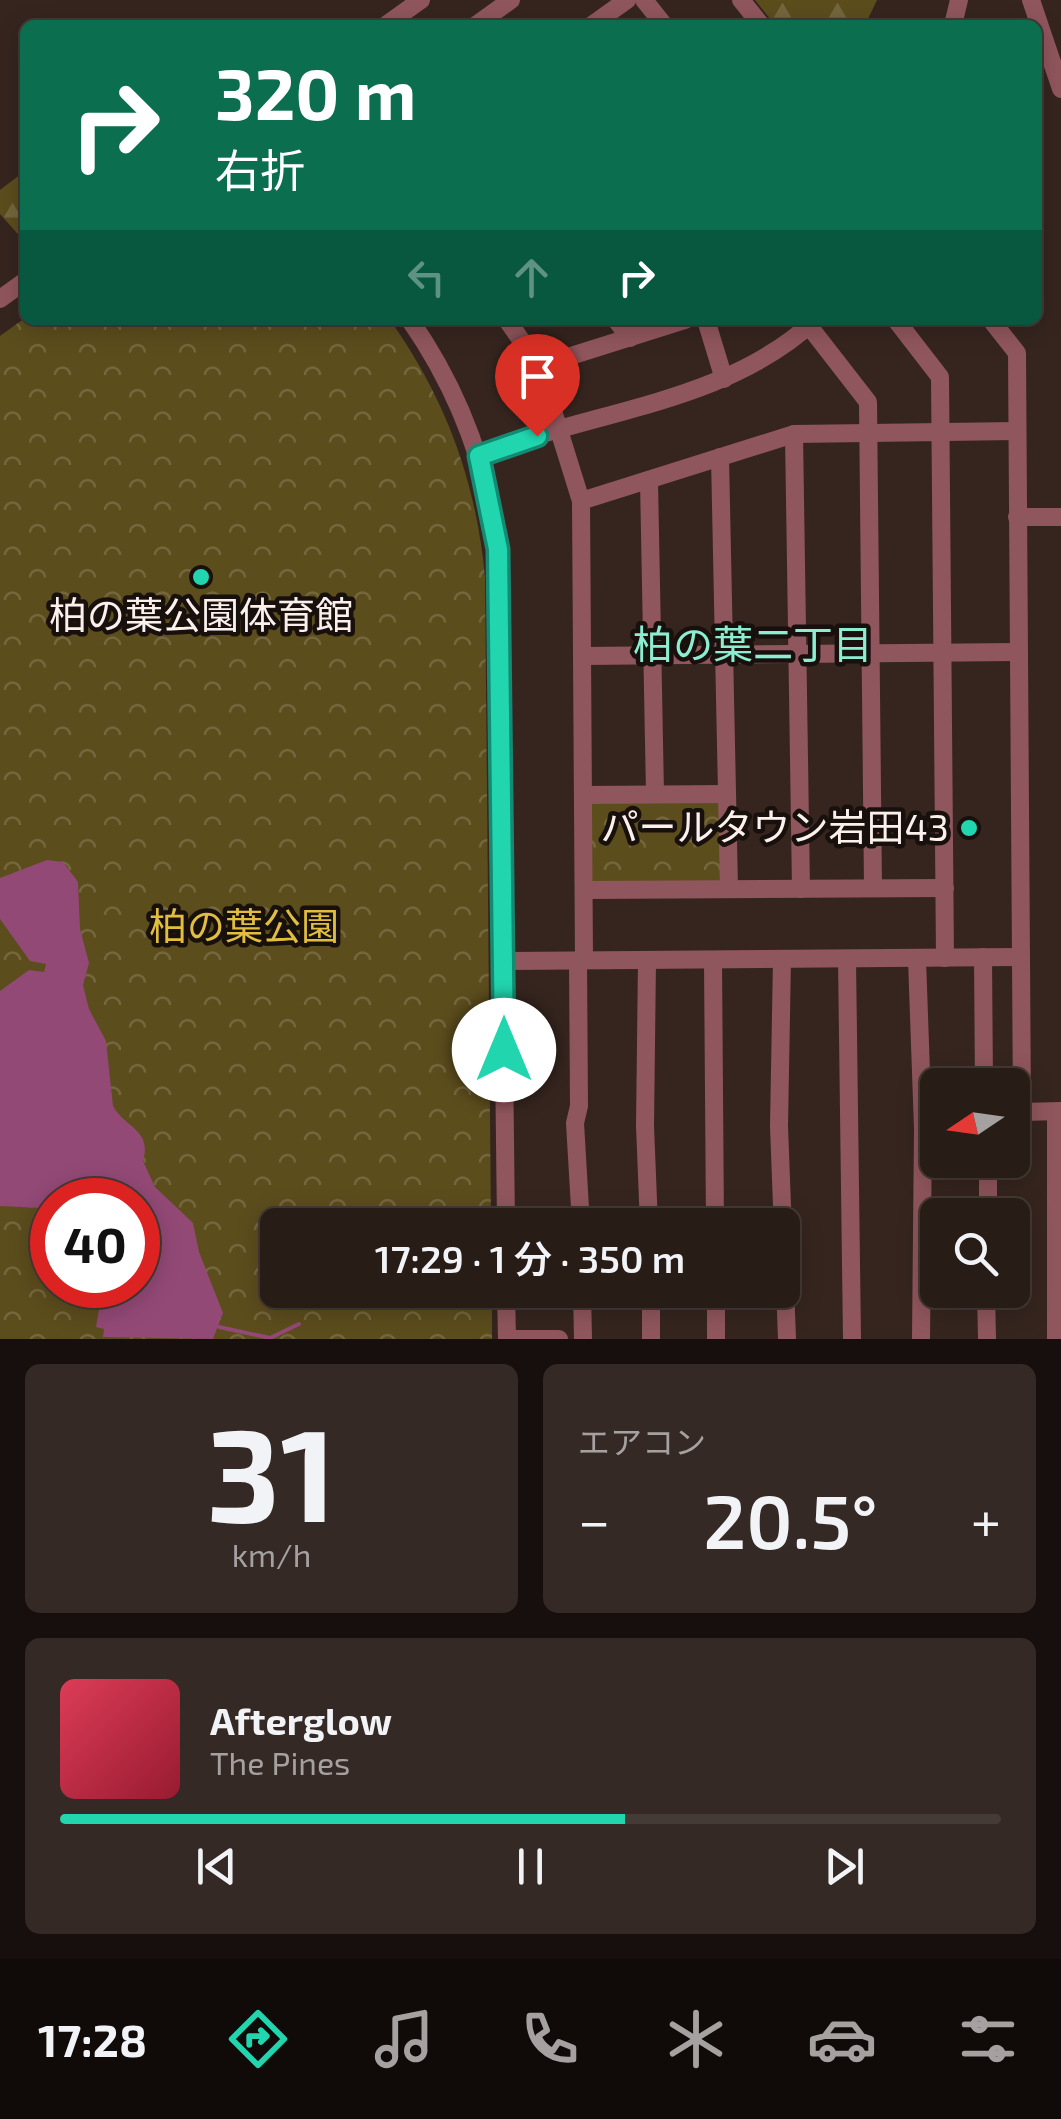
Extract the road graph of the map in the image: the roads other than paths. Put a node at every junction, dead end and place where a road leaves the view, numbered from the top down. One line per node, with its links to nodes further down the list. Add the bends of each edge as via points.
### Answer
1 (421, 0): 6 (street)
2 (512, 0): 7 (street)
3 (627, 0): 8 (street)
4 (644, 0): 9 (street)
5 (741, 0): 10 (street)
6 (393, 20)
7 (483, 20)
8 (599, 20)
9 (660, 20)
10 (756, 20)
11 (1042, 41): 12 (street)
12 (1061, 89)
13 (413, 325): 30 (street, via 457,401)
14 (510, 325): 23 (street)
15 (620, 325): 22 (street)
16 (670, 325): 22 (street)
17 (708, 325): 24 (street)
18 (810, 325): 24 (street)
19 (813, 325): 26 (street, via 868,402)
20 (900, 325): 27 (street, via 940,376)
21 (996, 325): 28 (street, via 1017,353)
22 (630, 338): 23 (street)
23 (539, 366): 25 (street)
24 (724, 379): 25 (street)
25 (559, 430): 30 (street); 33 (street)
26 (868, 431): 27 (street); 29 (street); 37 (street)
27 (941, 431): 28 (street); 38 (street)
28 (1017, 431): 34 (street)
29 (794, 434): 31 (street); 39 (street)
30 (479, 456): 60 (street, via 498,549)
31 (720, 457): 32 (street); 41 (street)
32 (649, 480): 33 (street); 40 (street)
33 (581, 501): 42 (street)
34 (1018, 518): 35 (street); 36 (street)
35 (1061, 518)
36 (1018, 652): 38 (street); 51 (street)
37 (870, 653): 38 (street); 39 (street); 46 (street)
38 (943, 653): 47 (street)
39 (798, 654): 41 (street); 49 (street)
40 (655, 655): 41 (street); 42 (street); 44 (street)
41 (726, 655): 45 (street)
42 (583, 656): 43 (street)
43 (583, 794): 44 (street); 50 (street)
44 (655, 794): 45 (street)
45 (727, 794): 48 (street)
46 (873, 887): 47 (street); 49 (street)
47 (946, 888): 52 (street)
48 (729, 889): 49 (street); 50 (street)
49 (801, 889)
50 (585, 890): 56 (street)
51 (1021, 956): 53 (street); 62 (street, via 1022,1112)
52 (945, 958): 53 (street); 55 (street)
53 (982, 958): 61 (street)
54 (848, 959): 55 (street); 59 (street); 78 (street)
55 (917, 959): 79 (street)
56 (581, 960): 57 (street); 60 (street); 64 (street, via 575,1123)
57 (647, 960): 58 (street); 65 (street)
58 (713, 960): 59 (street); 66 (street)
59 (782, 960): 77 (street, via 779,1126)
60 (504, 961): 63 (street)
61 (984, 1068)
62 (1059, 1111): 81 (street)
63 (506, 1208)
64 (580, 1208)
65 (649, 1208)
66 (715, 1208)
67 (506, 1308): 72 (street)
68 (582, 1308): 74 (street)
69 (651, 1308): 75 (street)
70 (716, 1308): 76 (street)
71 (986, 1308): 80 (street)
72 (507, 1339): 73 (street)
73 (559, 1339)
74 (582, 1339)
75 (651, 1339)
76 (716, 1339)
77 (787, 1339)
78 (852, 1339)
79 (921, 1339)
80 (987, 1339)
81 (1056, 1339)

